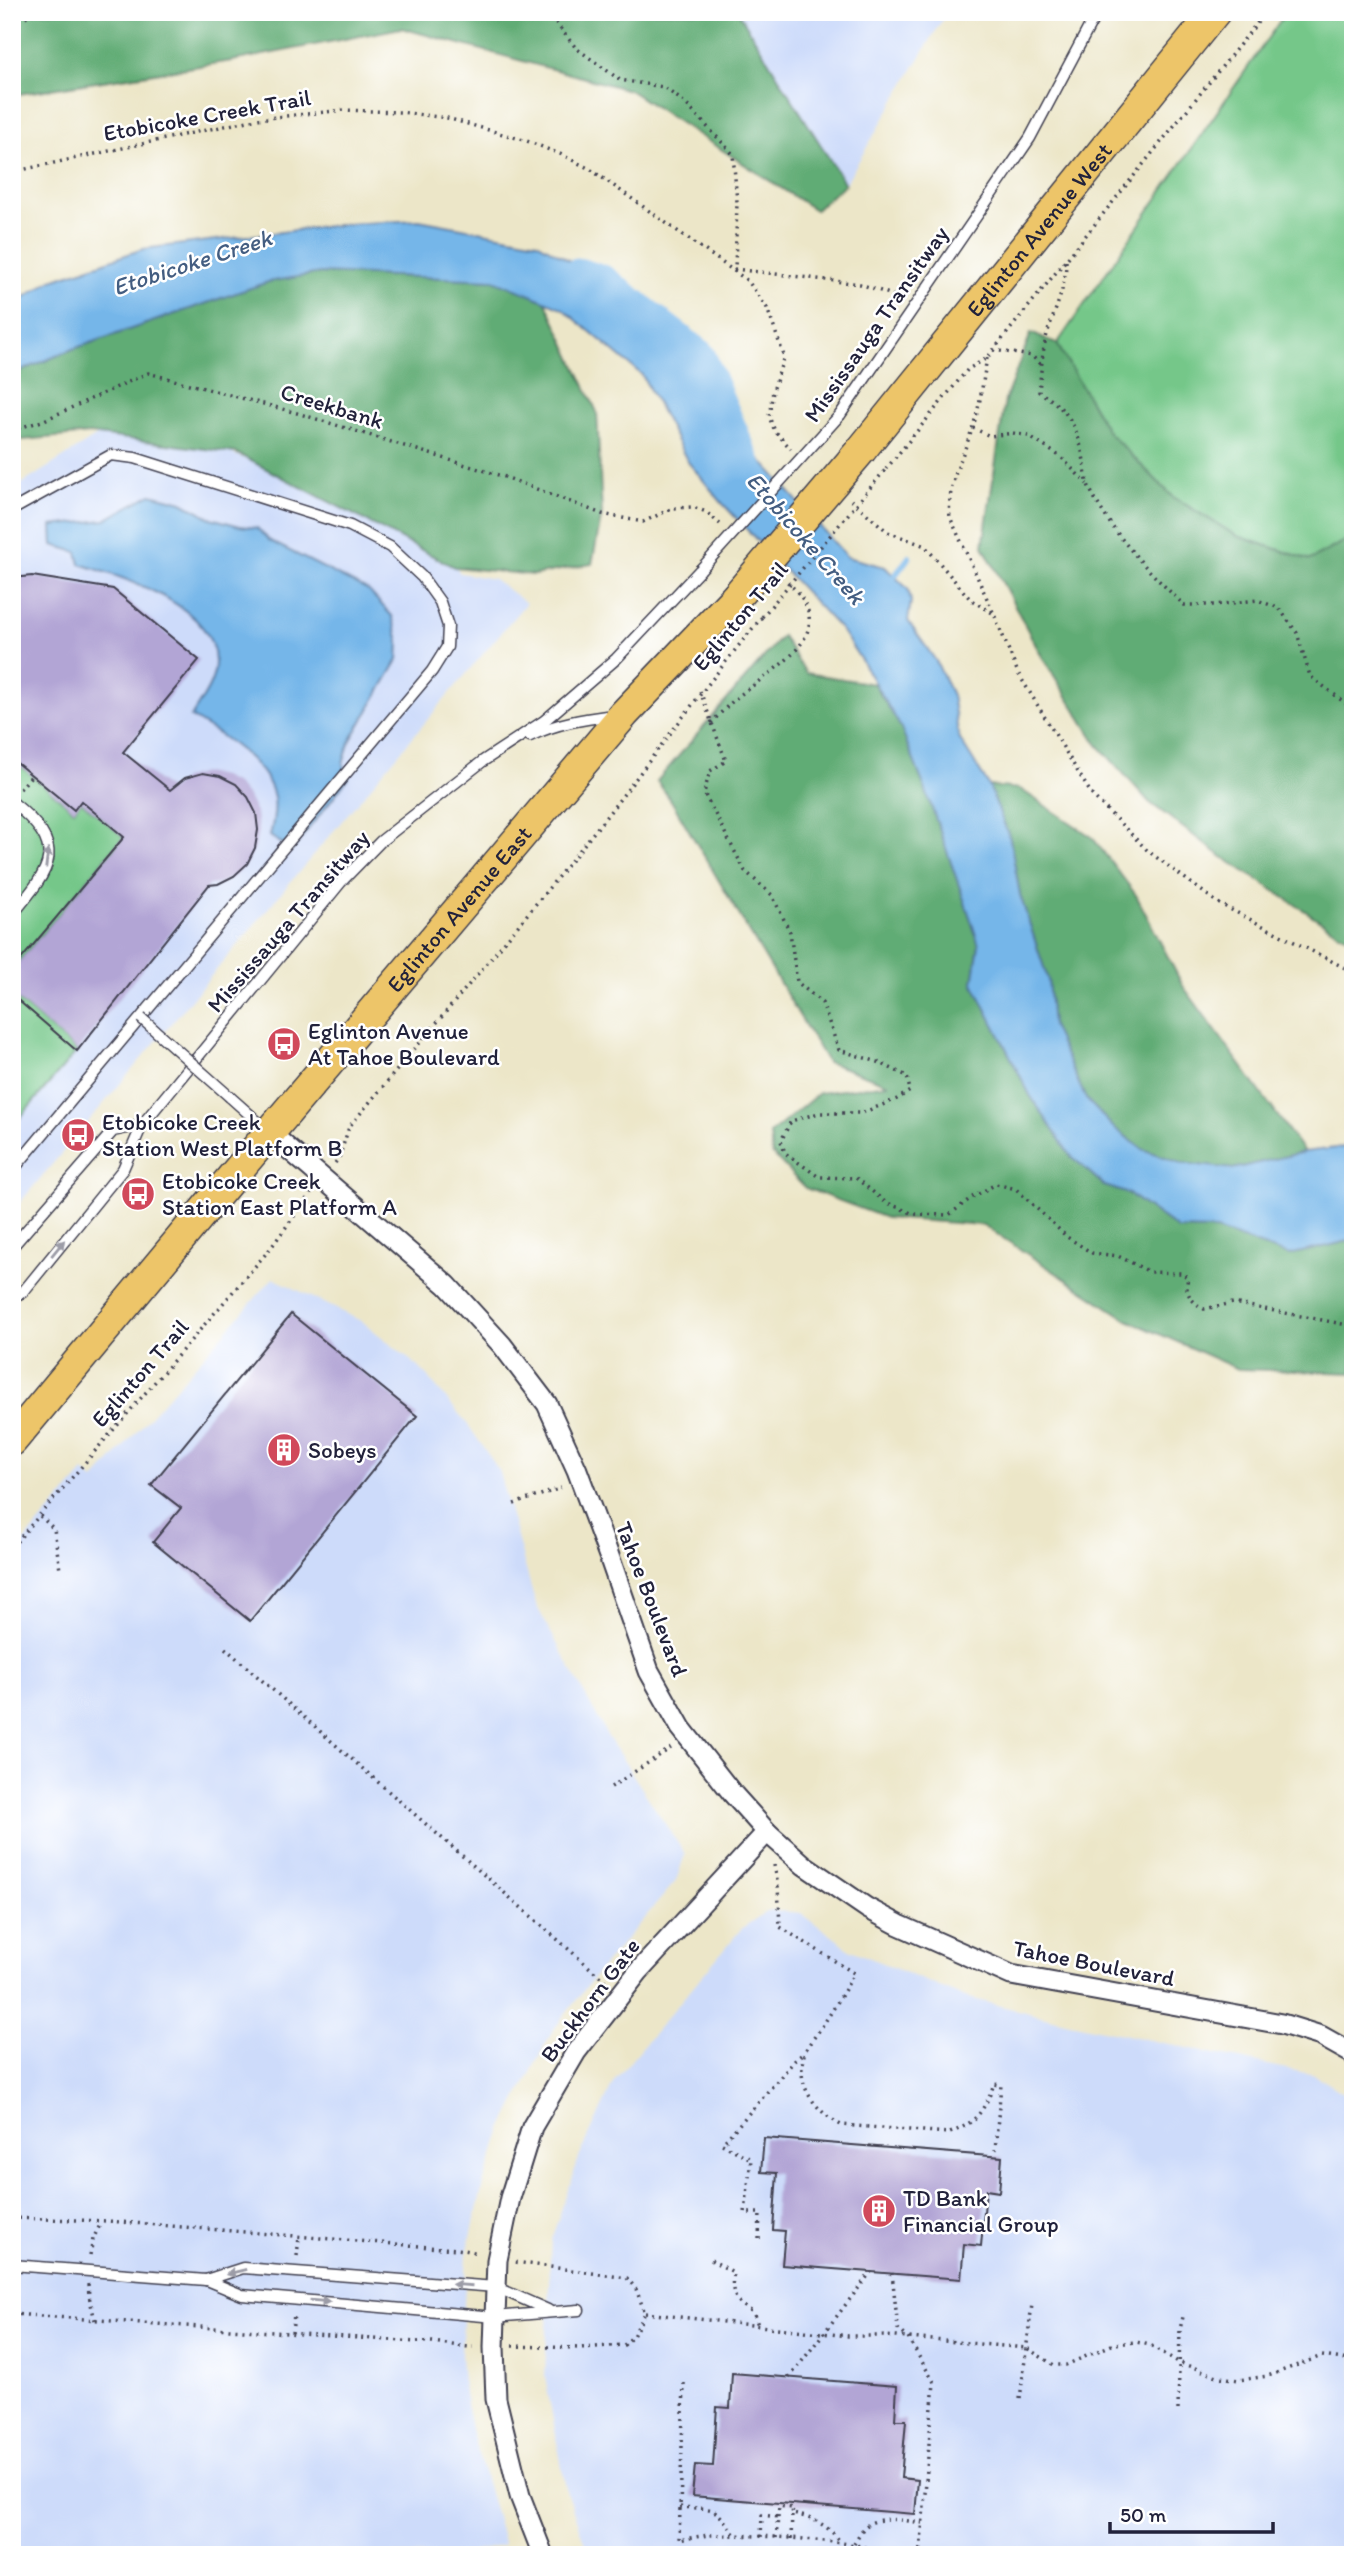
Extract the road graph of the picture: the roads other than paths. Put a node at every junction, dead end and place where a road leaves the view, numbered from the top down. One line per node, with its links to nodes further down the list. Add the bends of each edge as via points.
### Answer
1 (1097, 12): 6 (lane, Mississauga Transitway, bridge, via 1030,138 840,415 616,659 544,721)
2 (1215, 12): 3 (main road, Eglinton Avenue West)
3 (862, 449): 5 (main road, Eglinton Avenue East, bridge, via 736,597)
4 (12, 510): 9 (lane, via 111,455 135,458 350,526 390,547 440,601 448,626 447,647 432,671)
5 (624, 714): 6 (lane, Mississauga Transitway, via 544,729); 11 (main road, Eglinton Avenue East)
6 (483, 761): 10 (lane, Mississauga Transitway, via 381,841 341,882)
7 (12, 802): 8 (lane, one-way to 7, via 45,870 50,854 46,835)
8 (12, 915)
9 (141, 1018): 11 (lane, bridge); 12 (lane)
10 (142, 1125): 13 (lane, via 113,1131); 14 (lane, Mississauga Transitway, one-way to 10, via 23,1292 123,1168)
11 (270, 1133): 15 (main road, Eglinton Avenue East); 16 (street, Tahoe Boulevard, via 447,1285 502,1345 547,1404 609,1556 649,1671 688,1737)
12 (12, 1171)
13 (12, 1247)
14 (12, 1297)
15 (12, 1441)
16 (767, 1832): 17 (street, Tahoe Boulevard, via 804,1865 867,1908 1011,1975 1282,2024 1321,2036); 20 (street, Buckhorn Gate, via 639,1971 576,2052 532,2127 510,2198)
17 (1353, 2054)
18 (12, 2265): 19 (lane)
19 (206, 2280): 20 (lane, one-way to 19, via 243,2269); 23 (lane, one-way to 23, via 242,2295)
20 (496, 2287): 22 (lane); 23 (street, Buckhorn Gate)
21 (579, 2310): 22 (lane)
22 (550, 2311): 23 (lane)
23 (495, 2318): 24 (street, Buckhorn Gate, via 496,2399 520,2496)
24 (543, 2555)

